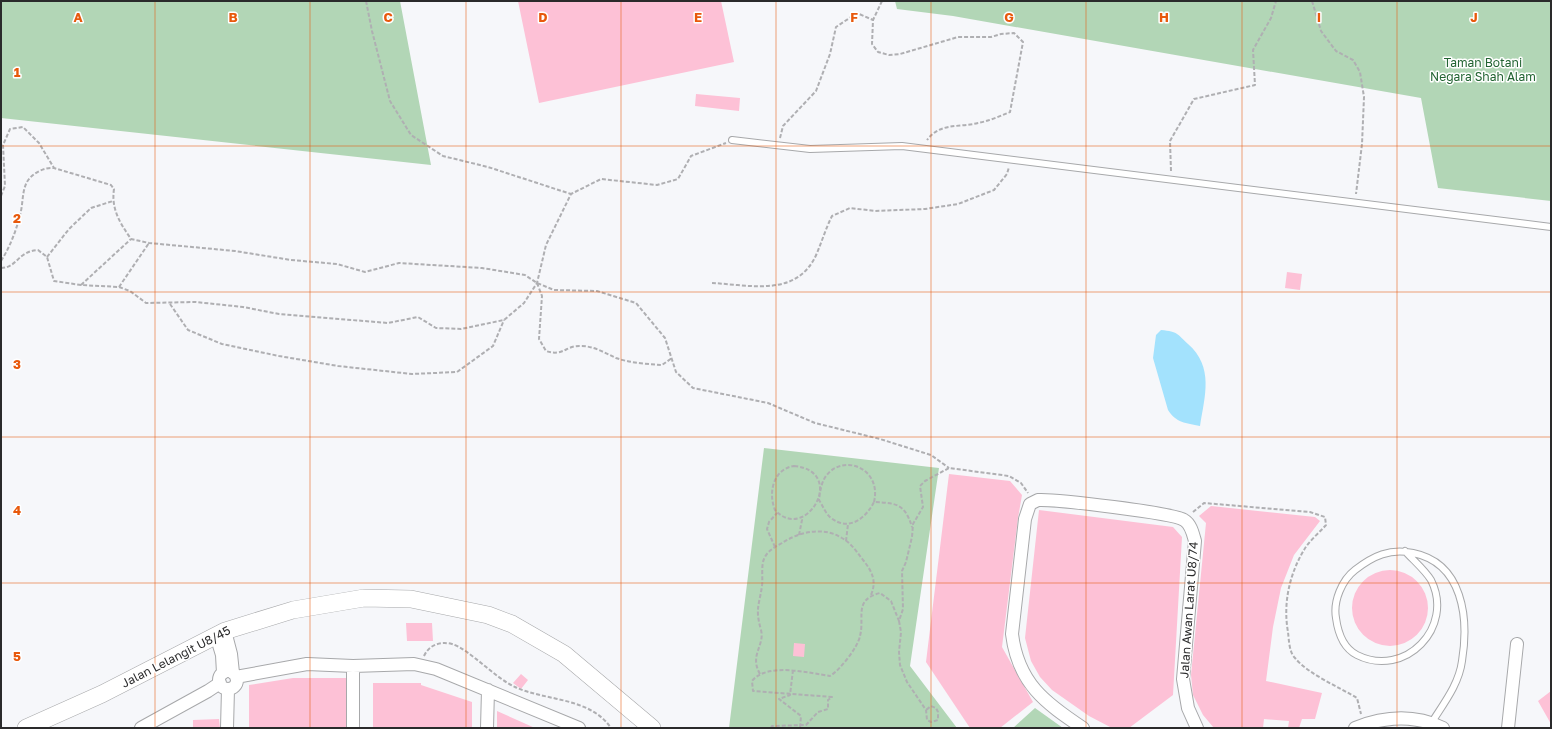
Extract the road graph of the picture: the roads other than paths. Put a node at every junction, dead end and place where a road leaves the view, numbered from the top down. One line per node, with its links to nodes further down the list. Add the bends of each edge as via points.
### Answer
1 (732, 140): 2 (lane, via 810,149 902,146)
2 (1551, 227)
3 (1404, 551): 3 (lane, via 1391,551 1370,558 1343,582 1335,613 1338,632 1344,644 1357,655 1389,662 1408,655 1427,639 1436,613 1435,595 1430,580); 9 (lane, via 1432,559 1450,575 1460,598 1465,619 1462,662 1452,690)
4 (221, 633): 7 (street, via 222,655); 11 (street, Jalan Lelangit U8/45, via 102,694); 17 (street, Jalan Lelangit U8/45, via 293,610 364,598 411,598 468,610 512,624 538,637 564,654)
5 (1516, 644): 21 (street)
6 (353, 666): 7 (street, via 307,664); 8 (street, via 421,664); 14 (street)
7 (228, 679): 12 (street); 13 (street)
8 (488, 690): 15 (street); 16 (street)
9 (1432, 722): 10 (street, via 1397,718); 20 (street)
10 (1359, 727)
11 (26, 728)
12 (141, 728)
13 (227, 728)
14 (353, 728)
15 (487, 728)
16 (579, 728)
17 (652, 728)
18 (1083, 728): 19 (street, Jalan Awan Larat U8/74, via 1050,706 1034,690 1014,648 1012,634 1025,519 1030,504 1043,499 1178,517 1188,524 1195,541 1183,679 1188,708)
19 (1197, 728)
20 (1443, 728)
21 (1508, 728)

